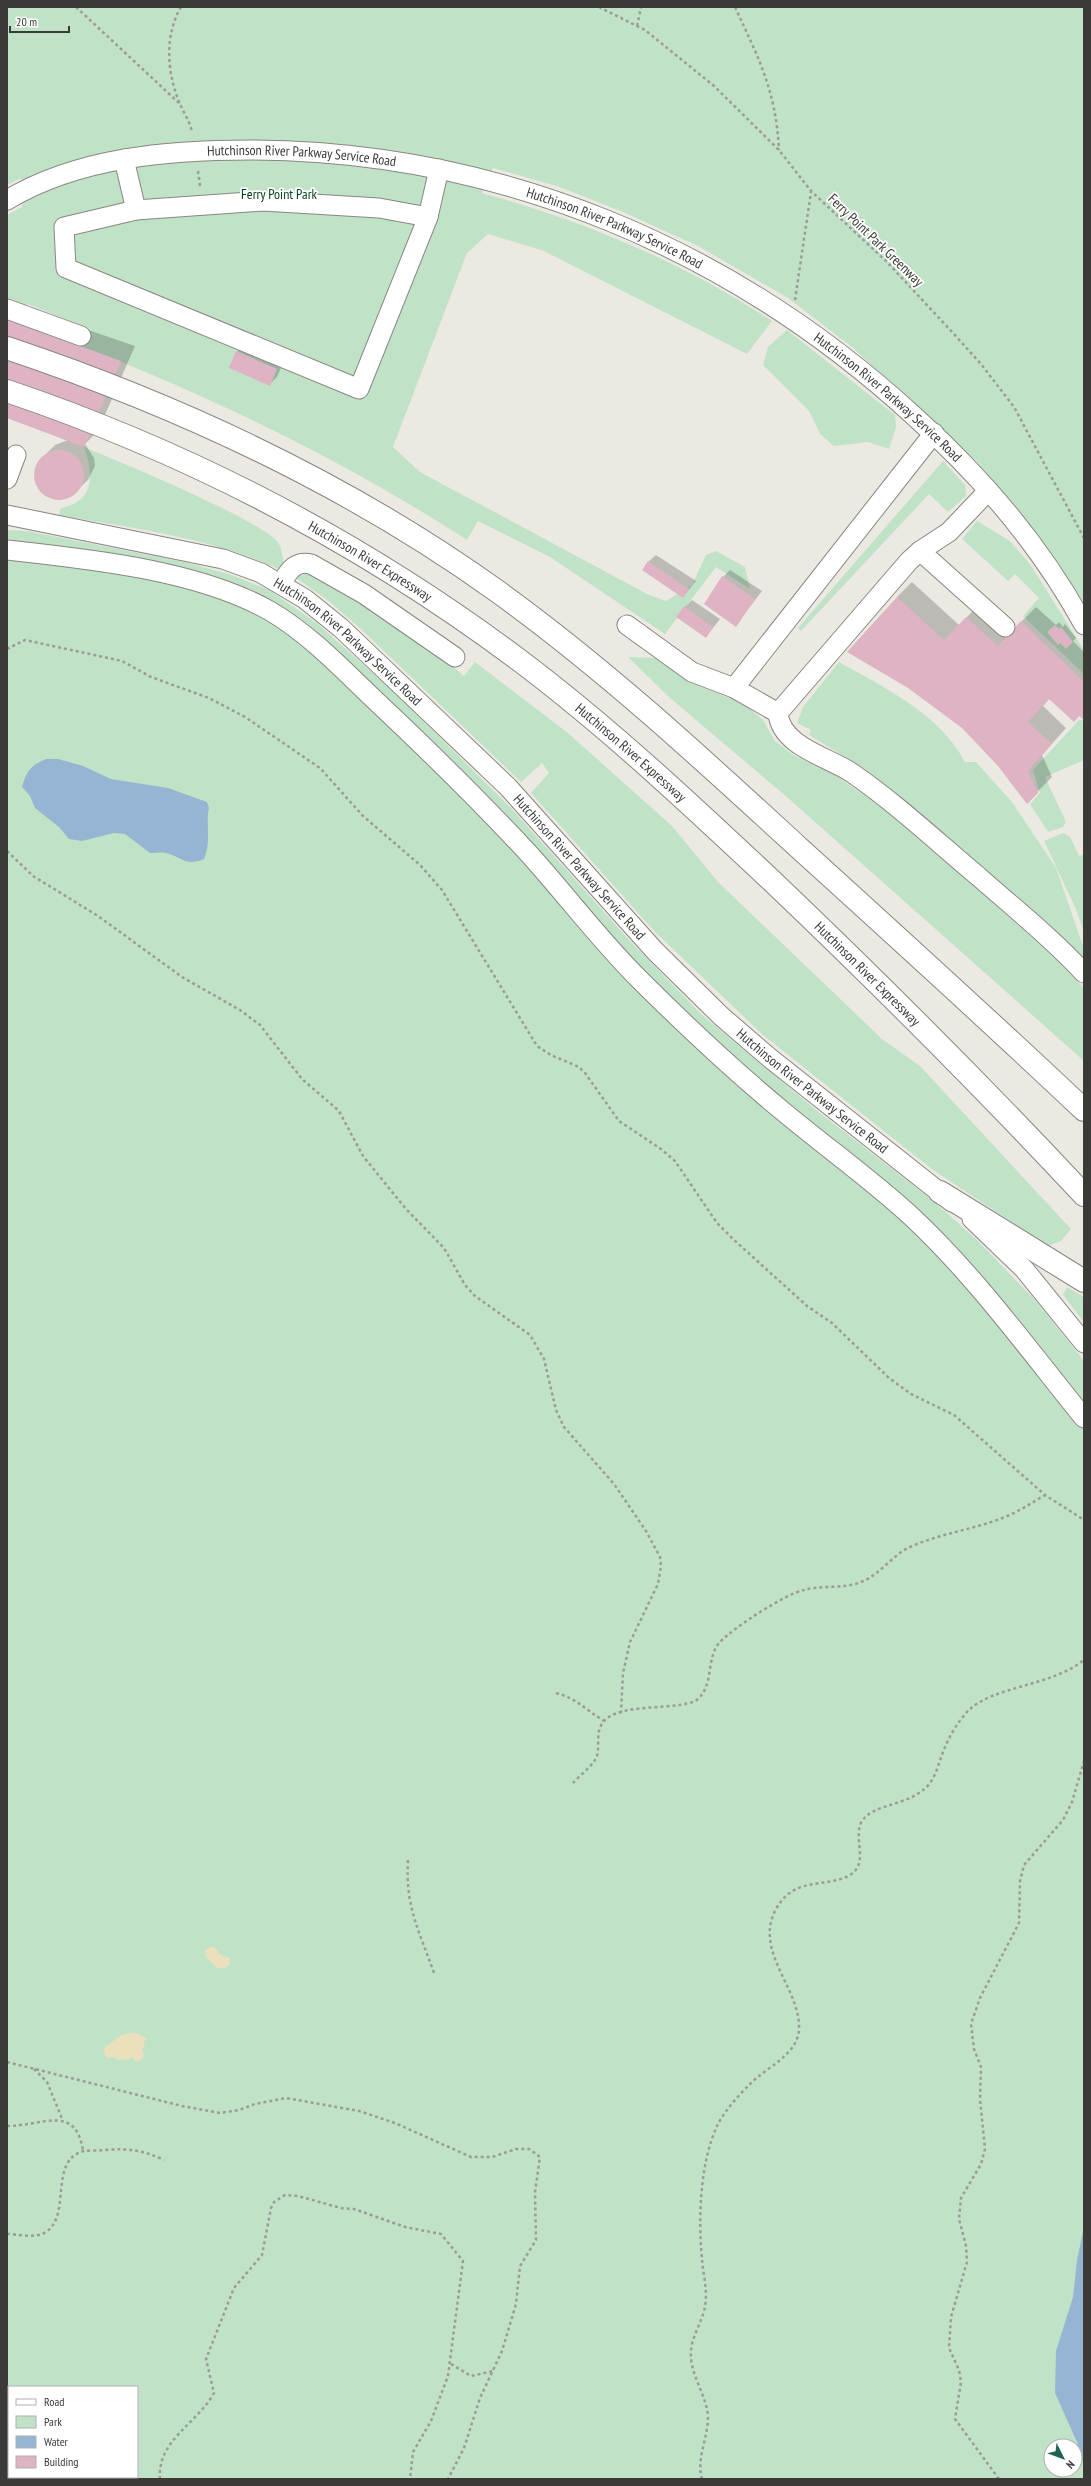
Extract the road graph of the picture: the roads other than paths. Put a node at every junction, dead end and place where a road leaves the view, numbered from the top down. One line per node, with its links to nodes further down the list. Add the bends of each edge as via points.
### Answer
1 (124, 159): 2 (street, Hutchinson River Parkway Service Road, via 196,151 264,150 327,153); 3 (street, Hutchinson River Parkway Service Road, via 51,179); 4 (street)
2 (439, 169): 5 (street); 10 (street, Hutchinson River Parkway Service Road, via 510,187 572,207 648,238 716,271 763,298 824,341 869,376)
3 (7, 200)
4 (136, 210): 5 (street, via 262,201 379,208); 5 (street, via 64,227 66,268 359,389)
5 (428, 217)
6 (7, 309): 7 (street)
7 (80, 336)
8 (7, 348): 25 (highway, via 110,385 228,436 314,479 418,540 523,610 657,720)
9 (7, 391): 27 (highway, Hutchinson River Expressway, via 94,423 195,466 291,514 414,587 538,674 641,761 825,931 932,1037)
10 (934, 433): 13 (street, Hutchinson River Parkway Service Road); 22 (street)
11 (18, 455): 12 (street)
12 (7, 479)
13 (988, 491): 16 (street, via 949,532); 19 (street, Hutchinson River Parkway Service Road, via 1042,558)
14 (11, 519): 17 (street, Hutchinson River Parkway Service Road, via 209,556 249,568)
15 (7, 550): 30 (street, via 68,556 204,584 262,606 306,636 480,801 623,963 666,1006 756,1089 891,1199 920,1226 1012,1325)
16 (920, 551): 20 (street); 23 (street)
17 (281, 583): 21 (street, via 294,566 311,564 364,594); 26 (street, Hutchinson River Parkway Service Road, via 341,628 508,788 655,951 721,1016 777,1064)
18 (627, 625): 22 (street, via 692,672)
19 (1084, 625)
20 (1005, 627)
21 (455, 656)
22 (734, 688): 23 (street)
23 (778, 713): 24 (street, via 780,725 787,735 843,767 888,800 1048,938)
24 (1084, 973)
25 (1084, 1110)
26 (940, 1192): 28 (highway); 29 (street, Hutchinson River Parkway Service Road, via 1016,1260)
27 (1084, 1195)
28 (1084, 1281)
29 (1084, 1343)
30 (1084, 1418)

